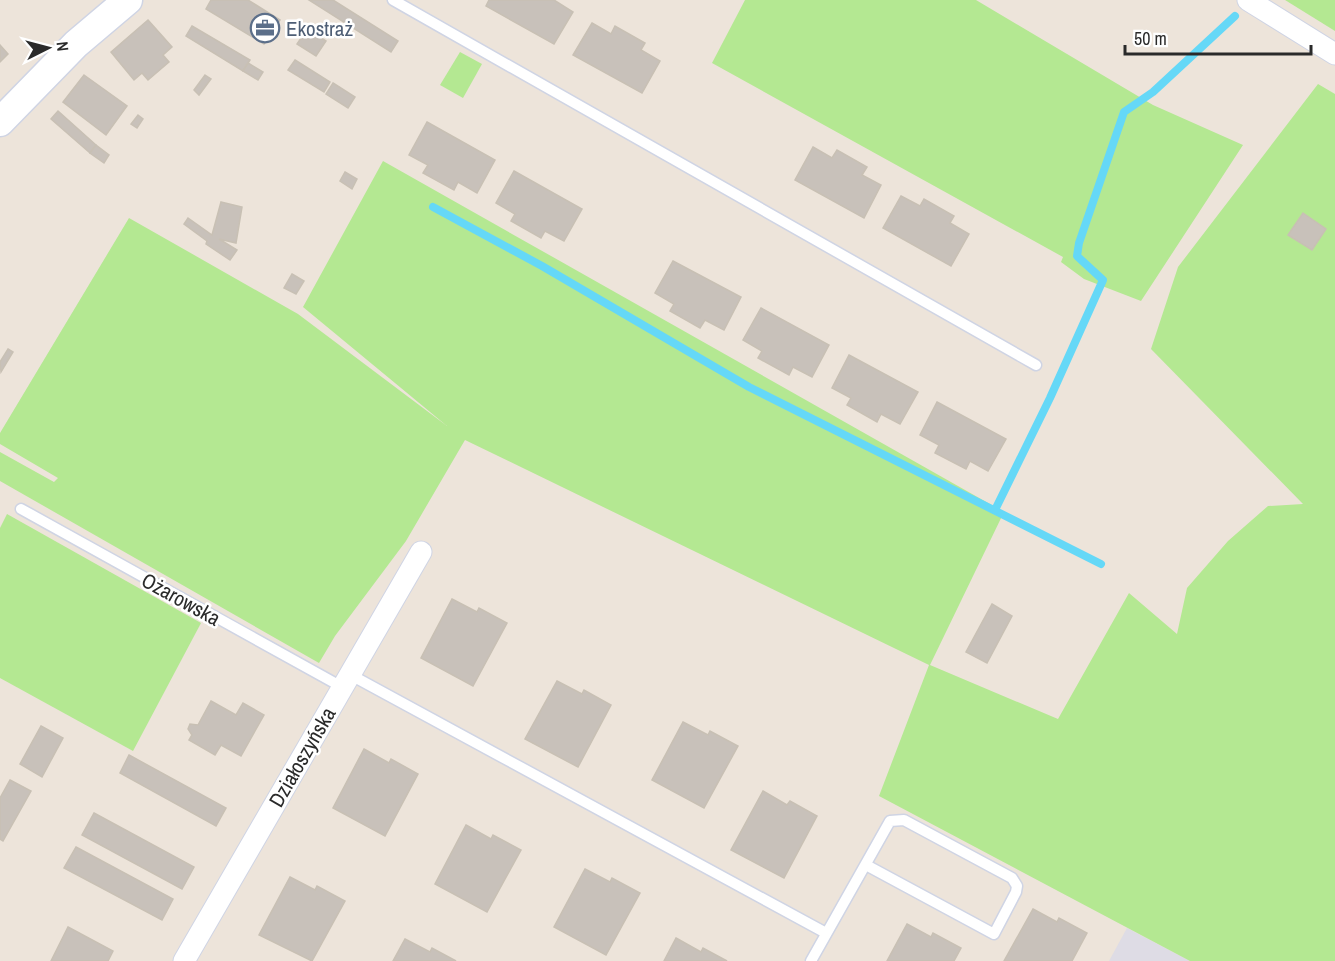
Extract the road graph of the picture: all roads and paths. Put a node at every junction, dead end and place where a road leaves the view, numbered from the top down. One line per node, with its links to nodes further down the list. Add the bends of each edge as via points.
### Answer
1 (128, 0): 5 (street, via 76,44)
2 (393, 0): 6 (lane)
3 (1248, 0): 4 (street)
4 (1335, 54)
5 (0, 122)
6 (1036, 365)
7 (21, 509): 9 (lane, Ożarowska)
8 (421, 552): 9 (street, Działoszyńska)
9 (346, 680): 11 (lane, Ożarowska); 12 (street, Działoszyńska)
10 (866, 865): 10 (lane, via 890,821 904,820 1011,878 1017,886 994,934); 11 (lane)
11 (826, 933): 13 (lane)
12 (189, 959)
13 (811, 961)

